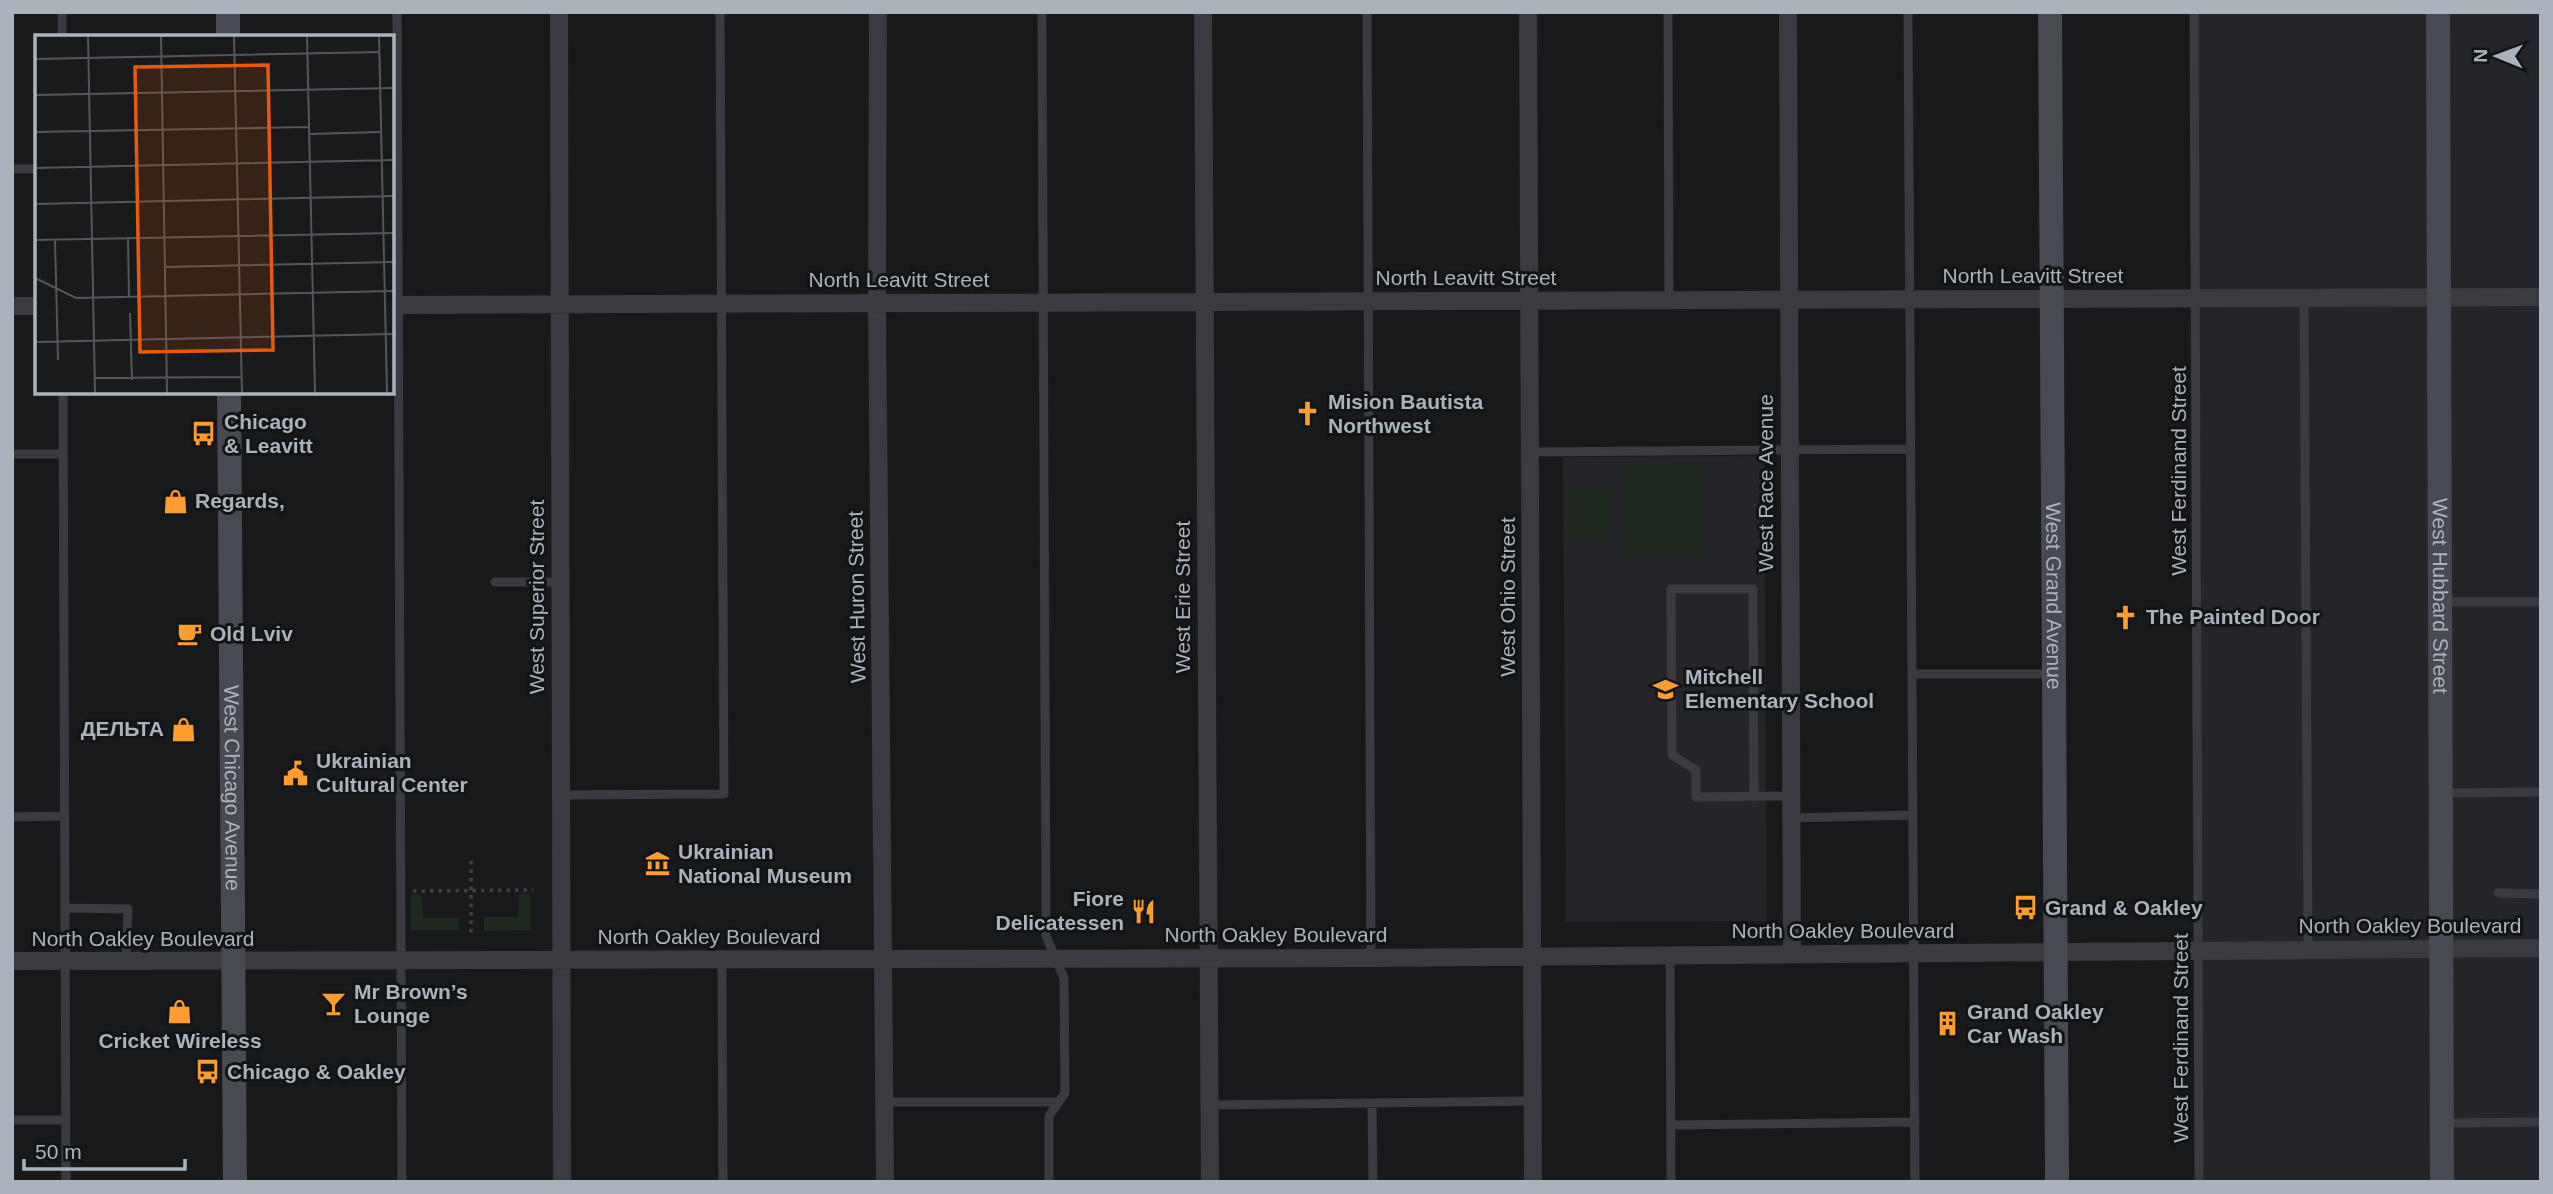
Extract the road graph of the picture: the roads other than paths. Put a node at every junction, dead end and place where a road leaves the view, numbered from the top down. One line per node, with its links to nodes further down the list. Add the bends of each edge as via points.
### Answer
1 (62, 12): 17 (lane)
2 (228, 12): 18 (main road)
3 (397, 12): 36 (lane)
4 (559, 12): 34 (street, West Superior Street)
5 (720, 12): 35 (lane)
6 (877, 12): 32 (street, West Huron Street)
7 (1042, 12): 33 (lane)
8 (1203, 12): 31 (street, West Erie Street)
9 (1367, 12): 29 (lane)
10 (1528, 12): 30 (street, West Ohio Street)
11 (1668, 12): 27 (lane)
12 (1788, 12): 28 (street, West Race Avenue)
13 (1908, 12): 25 (lane)
14 (2050, 12): 26 (main road, West Grand Avenue)
15 (2194, 12): 23 (lane, West Ferdinand Street)
16 (2438, 12): 21 (main road, West Hubbard Street)
17 (62, 35)
18 (228, 35)
19 (12, 169): 20 (lane)
20 (35, 169)
21 (2439, 297): 22 (street, North Leavitt Street); 24 (street, North Leavitt Street); 48 (main road, West Hubbard Street)
22 (2541, 297)
23 (2196, 298): 24 (street, North Leavitt Street); 26 (street, North Leavitt Street); 67 (lane, West Ferdinand Street)
24 (2304, 298): 66 (lane)
25 (1910, 299): 26 (street, North Leavitt Street); 28 (street, North Leavitt Street); 41 (lane)
26 (2052, 299): 51 (main road, West Grand Avenue)
27 (1669, 300): 28 (street, North Leavitt Street); 30 (street, North Leavitt Street)
28 (1788, 300): 42 (street, West Race Avenue)
29 (1368, 301): 30 (street, North Leavitt Street); 31 (street, North Leavitt Street); 74 (lane)
30 (1529, 301): 43 (street, West Ohio Street)
31 (1205, 302): 33 (street, North Leavitt Street); 73 (street, West Erie Street)
32 (877, 303): 33 (street, North Leavitt Street); 35 (street, North Leavitt Street); 75 (street, West Huron Street)
33 (1041, 303): 76 (lane, via 1046,930)
34 (559, 304): 35 (street, North Leavitt Street); 36 (street, North Leavitt Street); 47 (street, West Superior Street)
35 (723, 304): 54 (lane, via 724,794)
36 (395, 305): 83 (lane)
37 (12, 306): 38 (street)
38 (35, 306)
39 (63, 394): 44 (lane)
40 (229, 394): 82 (main road, West Chicago Avenue)
41 (1911, 449): 42 (lane); 50 (lane)
42 (1789, 450): 43 (lane); 55 (street, West Race Avenue)
43 (1530, 452): 72 (street, West Ohio Street)
44 (63, 453): 45 (lane); 58 (lane)
45 (12, 454)
46 (495, 582): 47 (lane)
47 (560, 582): 54 (street, West Superior Street)
48 (2440, 602): 49 (lane); 53 (main road, West Hubbard Street)
49 (2541, 602)
50 (1912, 674): 51 (lane); 57 (lane)
51 (2054, 674): 68 (main road, West Grand Avenue)
52 (2541, 792): 53 (lane)
53 (2441, 793): 65 (main road, West Hubbard Street)
54 (560, 795): 77 (street, West Superior Street)
55 (1791, 796): 56 (lane); 60 (street, West Race Avenue)
56 (1754, 797): 56 (lane, via 1696,797 1696,771 1672,755 1671,589 1753,589)
57 (1913, 815): 60 (lane); 69 (lane)
58 (65, 816): 59 (lane); 63 (lane)
59 (12, 817)
60 (1791, 818): 70 (street, West Race Avenue)
61 (2498, 893): 62 (lane)
62 (2541, 894)
63 (65, 908): 80 (lane); 81 (lane, via 128,909)
64 (2541, 948): 65 (street, North Oakley Boulevard)
65 (2441, 949): 66 (street, North Oakley Boulevard); 93 (main road, West Hubbard Street)
66 (2308, 950): 67 (street, North Oakley Boulevard)
67 (2199, 951): 68 (street, North Oakley Boulevard); 108 (lane, West Ferdinand Street)
68 (2056, 952): 69 (street, North Oakley Boulevard); 107 (main road, West Grand Avenue)
69 (1914, 953): 70 (street, North Oakley Boulevard); 91 (lane)
70 (1792, 954): 71 (street, North Oakley Boulevard)
71 (1671, 955): 72 (street, North Oakley Boulevard); 94 (lane)
72 (1532, 956): 74 (street, North Oakley Boulevard); 84 (street, West Ohio Street)
73 (1208, 958): 74 (street, North Oakley Boulevard); 76 (street, North Oakley Boulevard); 88 (street, West Erie Street)
74 (1371, 958)
75 (883, 959): 76 (street, North Oakley Boulevard); 78 (street, North Oakley Boulevard); 85 (street, West Huron Street)
76 (1055, 959): 86 (lane, via 1065,978 1065,1093)
77 (560, 960): 78 (street, North Oakley Boulevard); 83 (street, North Oakley Boulevard); 98 (street, West Superior Street)
78 (722, 960): 99 (lane)
79 (12, 961): 80 (street, North Oakley Boulevard)
80 (65, 961): 81 (street, North Oakley Boulevard); 90 (lane)
81 (126, 961): 82 (street, North Oakley Boulevard)
82 (234, 961): 83 (street, North Oakley Boulevard); 96 (main road, West Chicago Avenue)
83 (401, 961): 97 (lane)
84 (1533, 1101): 87 (lane); 104 (street, West Ohio Street)
85 (884, 1102): 86 (lane); 100 (street, West Huron Street)
86 (1059, 1102): 101 (lane, via 1049,1116)
87 (1372, 1103): 88 (lane); 103 (lane)
88 (1209, 1105): 102 (street, West Erie Street)
89 (12, 1120): 90 (lane)
90 (66, 1120): 95 (lane)
91 (1915, 1122): 94 (lane); 106 (lane)
92 (2541, 1122): 93 (lane)
93 (2442, 1123): 109 (main road, West Hubbard Street)
94 (1671, 1125): 105 (lane)
95 (66, 1182)
96 (235, 1182)
97 (402, 1182)
98 (562, 1182)
99 (723, 1182)
100 (884, 1182)
101 (1049, 1182)
102 (1210, 1182)
103 (1373, 1182)
104 (1533, 1182)
105 (1671, 1182)
106 (1915, 1182)
107 (2057, 1182)
108 (2199, 1182)
109 (2442, 1182)

